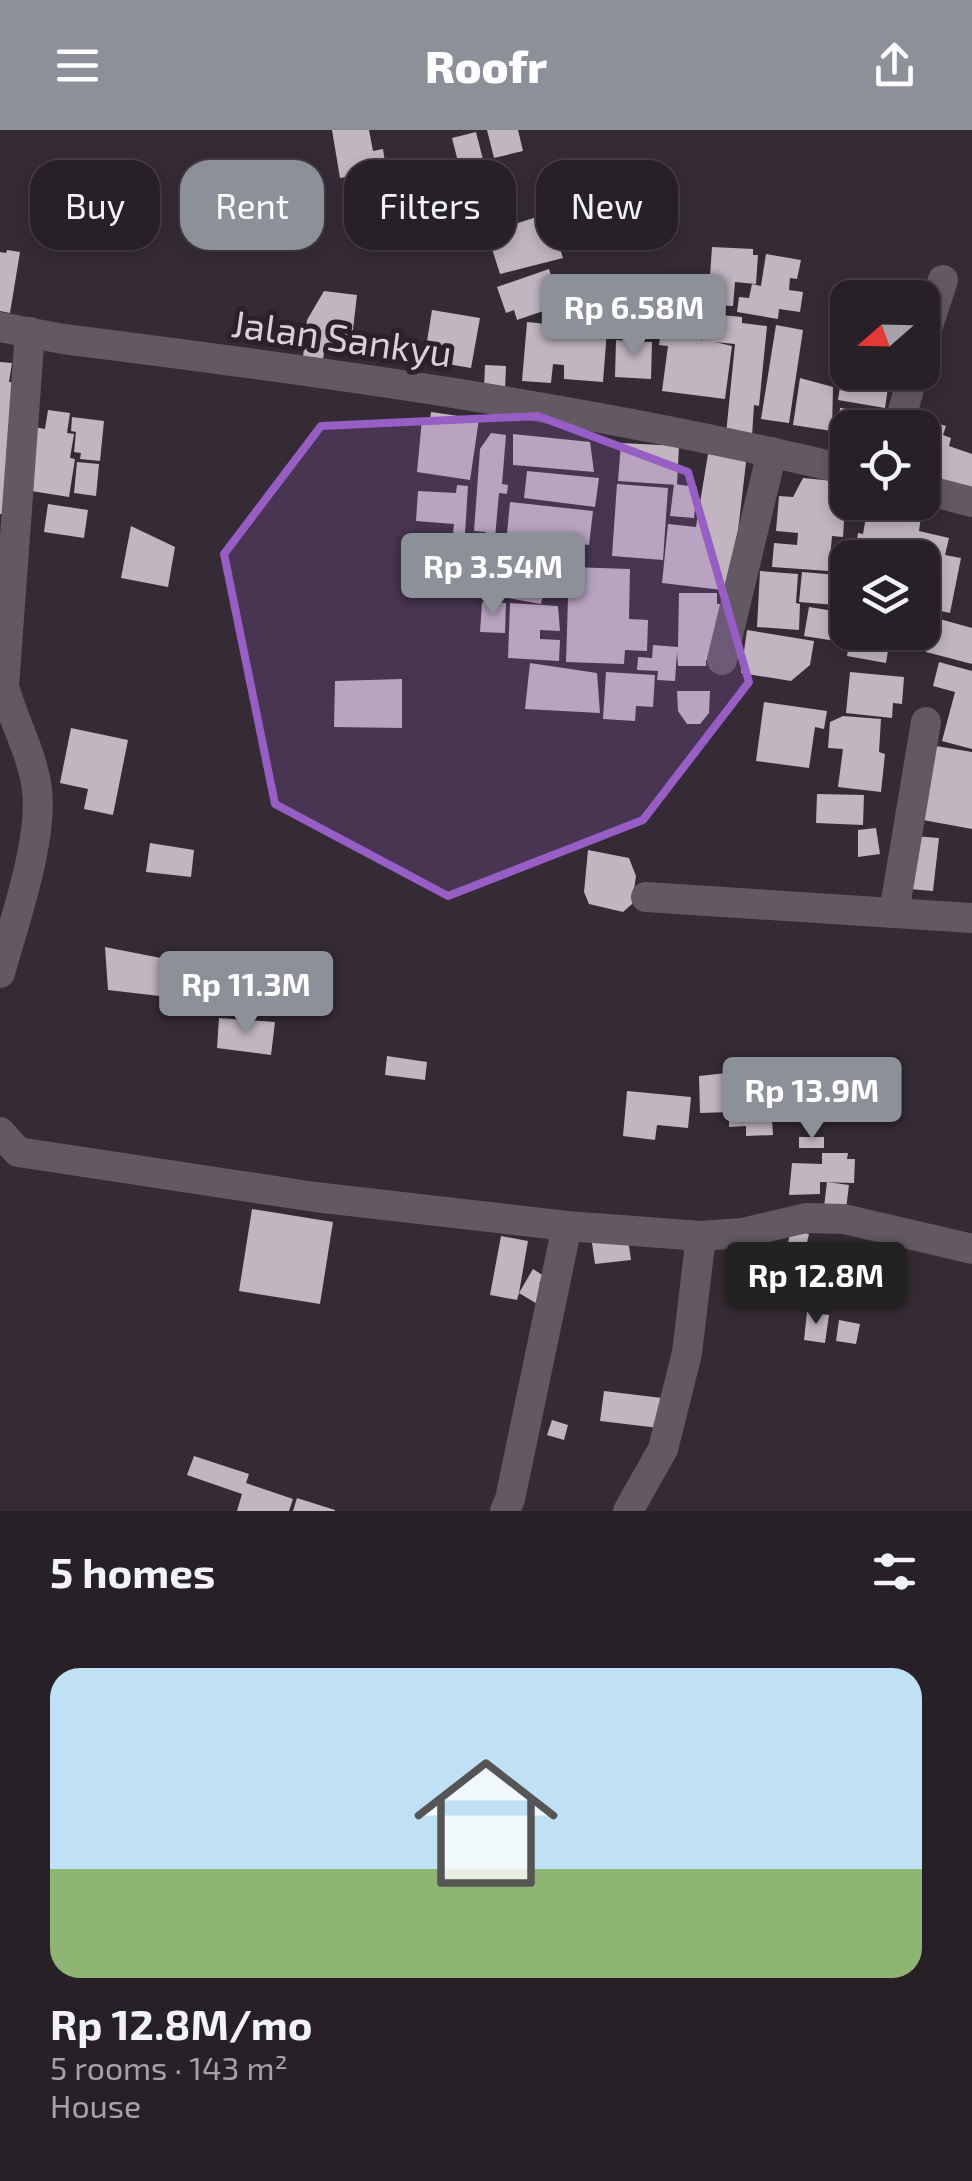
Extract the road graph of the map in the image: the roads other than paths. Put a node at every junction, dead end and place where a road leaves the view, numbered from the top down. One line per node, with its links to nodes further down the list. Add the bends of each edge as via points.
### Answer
1 (944, 280): 2 (street)
2 (940, 292)
3 (15, 330): 4 (street, Jalan Sankyu, via 537,407); 13 (street, via 4,686 38,791 33,841)
4 (772, 452): 5 (street, Jalan Sankyu); 8 (street)
5 (830, 466)
6 (940, 494): 7 (street)
7 (972, 502)
8 (722, 660)
9 (926, 722): 11 (street)
10 (646, 897): 11 (street)
11 (894, 913): 12 (street)
12 (972, 918)
13 (0, 973)
14 (0, 1132): 15 (street, via 18,1152 315,1198)
15 (567, 1226): 16 (street); 18 (street)
16 (701, 1236): 17 (street, via 806,1218 844,1219); 19 (street, via 687,1353 663,1449)
17 (972, 1249)
18 (505, 1511)
19 (628, 1511)

